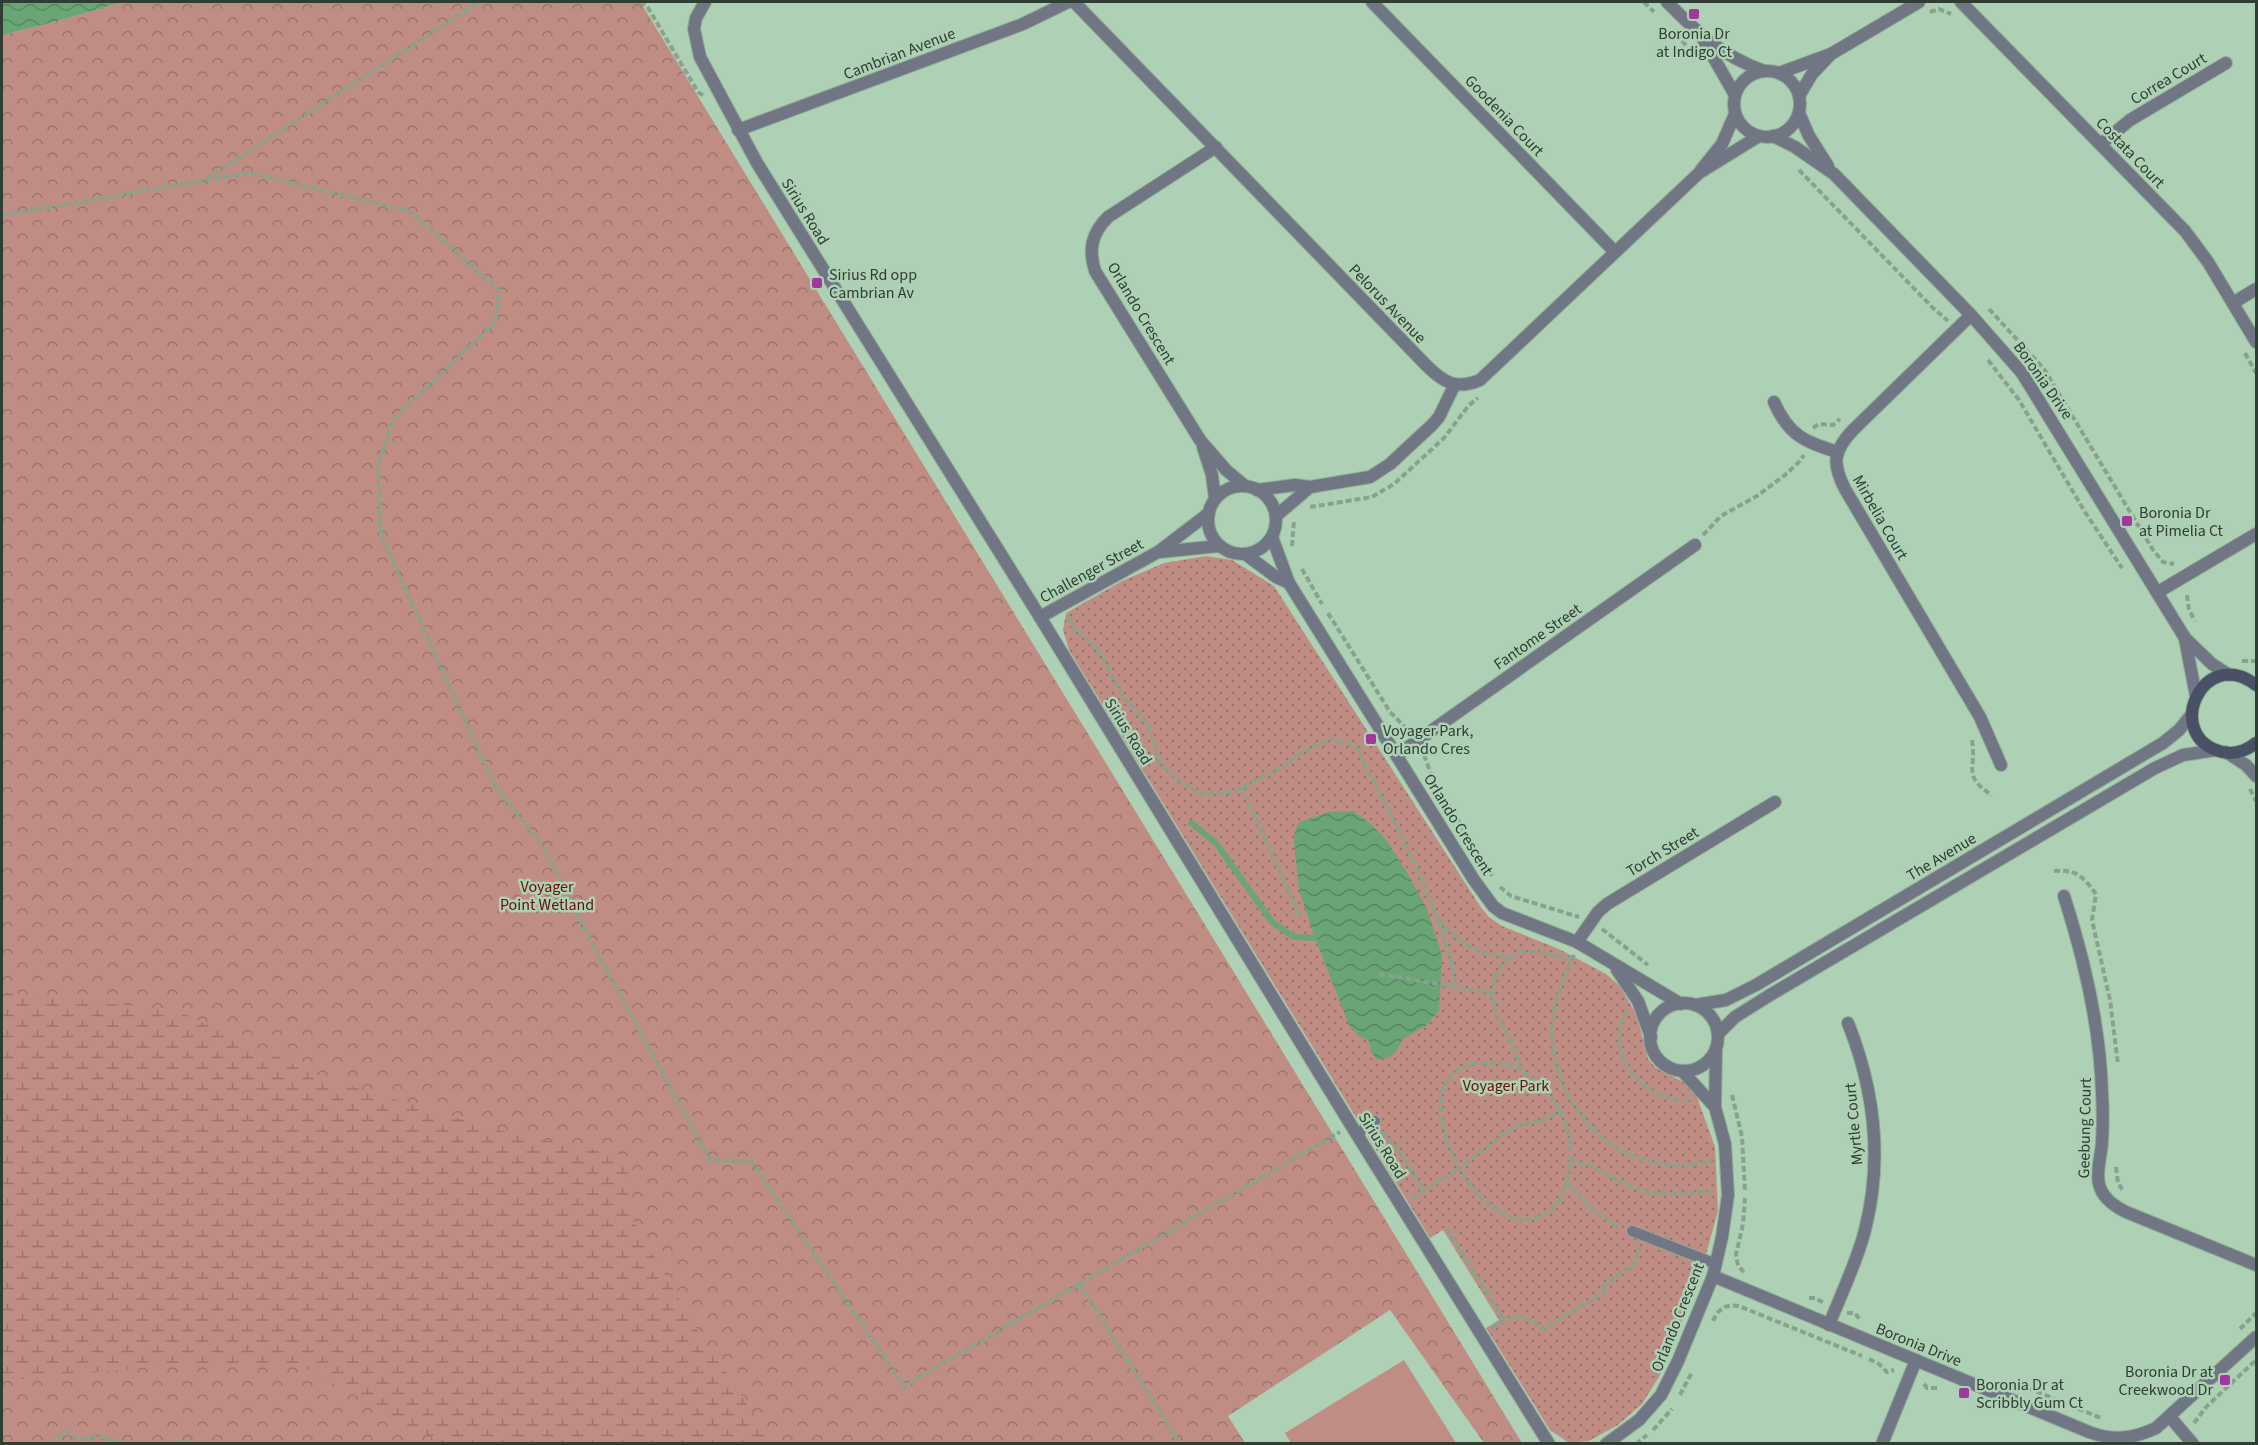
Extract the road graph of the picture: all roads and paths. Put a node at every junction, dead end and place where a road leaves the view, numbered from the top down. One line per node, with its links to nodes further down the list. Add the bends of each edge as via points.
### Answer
1 (479, 2): 34 (path)
2 (640, 2): 22 (path, via 647,6)
3 (705, 2): 26 (street, Sirius Road, via 694,29 700,57)
4 (1068, 2): 26 (street, Cambrian Avenue, via 1023,24)
5 (1074, 2): 30 (street, Pelorus Avenue)
6 (1372, 2): 36 (street, Goodenia Court)
7 (1644, 2): 12 (path)
8 (1667, 2): 15 (street)
9 (1919, 2): 17 (street)
10 (1962, 2): 29 (street, Costata Court)
11 (1928, 13): 13 (path, via 1945,10)
12 (1660, 18)
13 (1957, 19)
14 (1668, 26): 16 (path)
15 (1703, 38): 19 (street); 21 (street)
16 (1694, 54)
17 (1831, 54): 20 (street); 23 (street)
18 (2226, 63): 29 (street, Correa Court, via 2130,120)
19 (1764, 71): 20 (street); 21 (street, via 1748,76)
20 (1779, 73): 23 (street, via 1793,84)
21 (1735, 95): 25 (street)
22 (704, 96)
23 (1799, 96): 24 (street)
24 (1799, 113): 28 (street, via 1791,126); 33 (street, Boronia Drive)
25 (1735, 114): 27 (street, via 1746,130); 32 (street, via 1722,144)
26 (738, 130): 73 (street, Sirius Road)
27 (1759, 136): 28 (street); 32 (street)
28 (1773, 136): 33 (street, Boronia Drive)
29 (2101, 144): 38 (street, Costata Court, via 2184,231)
30 (1216, 147): 45 (street, Pelorus Avenue, via 1431,371); 48 (street, Orlando Crescent, via 1108,217 1093,237 1091,248 1095,271)
31 (1792, 162): 40 (path, via 1933,308)
32 (1699, 173): 36 (street)
33 (1834, 174): 39 (street, Boronia Drive)
34 (204, 181): 35 (path); 139 (path, via 249,173 410,211 499,290 496,321 394,419 378,464 381,536 495,786 543,846 710,1160 752,1162 904,1386)
35 (2, 215)
36 (1614, 251): 45 (street, via 1480,380)
37 (2256, 289): 38 (street)
38 (2234, 303): 41 (street, Costata Court)
39 (1971, 315): 40 (street); 70 (street, Boronia Drive, via 2033,387)
40 (1958, 328): 49 (street, via 1853,430)
41 (2256, 342)
42 (2241, 348): 44 (path)
43 (1985, 354): 68 (path, via 2019,400)
44 (2256, 373)
45 (1454, 386): 53 (street, via 1432,424 1381,471 1360,480)
46 (1484, 395): 56 (path, via 1470,404 1451,430 1394,484 1372,497)
47 (1774, 402): 49 (street, via 1781,418 1797,436)
48 (1200, 440): 52 (street, Orlando Crescent); 55 (street, Orlando Crescent, via 1212,475)
49 (1837, 452): 88 (street, Mirbelia Court, via 1836,468 1845,489 1980,717)
50 (1803, 456): 51 (path)
51 (1810, 459)
52 (1245, 486): 54 (street); 55 (street, via 1230,488)
53 (1310, 487): 54 (street); 59 (street)
54 (1257, 490): 59 (street, via 1270,501)
55 (1215, 499): 57 (street)
56 (1304, 509)
57 (1209, 513): 63 (street, via 1210,533); 64 (street, Challenger Street)
58 (1298, 513): 66 (path, via 1292,525)
59 (1276, 516): 61 (street)
60 (2256, 534): 70 (street)
61 (1272, 537): 65 (street, via 1262,549); 69 (street, Orlando Crescent)
62 (1695, 545): 86 (street, Fantome Street)
63 (1219, 546): 64 (street, Challenger Street); 65 (street, via 1228,552)
64 (1158, 552): 72 (street, Challenger Street)
65 (1245, 554): 69 (street, Orlando Crescent)
66 (1294, 555)
67 (1297, 561): 82 (path, via 1390,712)
68 (2127, 574)
69 (1289, 583): 86 (street, Orlando Crescent)
70 (2158, 592): 75 (street, Boronia Drive)
71 (2187, 595): 74 (path)
72 (1063, 606): 73 (street, Challenger Street); 91 (path, via 1074,628 1092,644 1123,696 1149,726 1159,762 1201,794 1232,792)
73 (1040, 617): 123 (street, Sirius Road)
74 (2198, 627)
75 (2185, 638): 78 (street, Boronia Drive); 80 (street, Boronia Drive)
76 (2235, 660): 77 (path)
77 (2256, 661)
78 (2229, 675): 79 (street); 80 (street, via 2212,680)
79 (2253, 680)
80 (2196, 696): 81 (street)
81 (2192, 714): 85 (street, via 2200,738); 109 (street, The Avenue, via 2155,748 1756,985 1726,1000)
82 (1406, 728)
83 (1972, 737): 92 (path, via 1973,776)
84 (2256, 742): 85 (street, via 2246,750)
85 (2221, 751): 89 (street, via 2246,765); 112 (street, The Avenue, via 2183,755 2155,768 1770,995 1735,1017)
86 (1397, 755): 100 (street, Orlando Crescent, via 1493,906 1512,919)
87 (1424, 755): 99 (path, via 1432,777 1497,884 1511,896)
88 (2001, 765)
89 (2256, 776)
90 (2248, 786): 93 (path)
91 (1242, 787): 97 (path); 98 (path, via 1331,739 1356,747 1422,880)
92 (1992, 795)
93 (2256, 801)
94 (1775, 802): 99 (street, Torch Street, via 1616,898)
95 (2054, 871): 117 (path, via 2078,874 2096,894 2092,920 2110,1000)
96 (2064, 896): 136 (street, Geebung Court, via 2087,972 2098,1038 2103,1108 2098,1183 2102,1192 2116,1207)
97 (1300, 917)
98 (1438, 921): 101 (path, via 1463,945 1490,956); 106 (path, via 1455,967)
99 (1590, 922): 100 (street, Torch Street); 104 (path)
100 (1579, 942): 102 (path); 103 (street, Orlando Crescent)
101 (1513, 957): 102 (path, via 1523,952); 107 (path, via 1496,972)
102 (1572, 959): 124 (path, via 1558,993 1552,1029 1562,1083 1583,1119 1612,1146 1643,1160 1690,1166)
103 (1613, 964): 108 (street, Orlando Crescent); 113 (street, Orlando Crescent, via 1637,999)
104 (1652, 969)
105 (1379, 975): 106 (path)
106 (1455, 988): 107 (path)
107 (1492, 993): 115 (path, via 1494,1006 1514,1044)
108 (1681, 1004): 109 (street); 113 (street, via 1660,1014)
109 (1695, 1005): 112 (street, via 1710,1016)
110 (1629, 1007): 119 (path, via 1623,1018 1620,1042 1630,1072 1660,1097)
111 (1848, 1023): 143 (street, Myrtle Court, via 1867,1081 1874,1126 1874,1169 1865,1232)
112 (1718, 1034): 114 (street)
113 (1651, 1037): 116 (street, via 1660,1060)
114 (1716, 1050): 116 (street, via 1702,1066); 120 (street, Orlando Crescent)
115 (1520, 1071): 121 (path, via 1552,1098); 127 (path, via 1498,1063 1472,1063 1446,1081 1440,1099 1449,1148)
116 (1682, 1071): 120 (street, Orlando Crescent)
117 (2118, 1072)
118 (1731, 1092): 138 (path, via 1740,1123 1745,1174 1736,1255 1738,1266)
119 (1693, 1100)
120 (1716, 1107): 124 (street, Orlando Crescent)
121 (1561, 1111): 125 (path, via 1569,1134); 127 (path, via 1506,1132)
122 (1374, 1122): 123 (lane); 130 (path, via 1399,1150)
123 (1354, 1129): 132 (street, Sirius Road); 139 (path)
124 (1726, 1159): 137 (street, Orlando Crescent, via 1728,1195)
125 (1570, 1160): 128 (path); 129 (path, via 1648,1192)
126 (2116, 1162): 131 (path, via 2118,1183)
127 (1459, 1169): 128 (path, via 1492,1208 1521,1219 1549,1211 1558,1202); 130 (path)
128 (1566, 1182): 134 (path, via 1607,1221)
129 (1714, 1190)
130 (1424, 1191): 132 (path)
131 (2130, 1195)
132 (1401, 1205): 150 (street, Sirius Road)
133 (1447, 1229): 145 (path)
134 (1632, 1231): 135 (lane)
135 (1644, 1236): 137 (lane); 145 (path, via 1634,1264 1602,1287 1605,1292 1543,1329 1533,1319)
136 (2256, 1265)
137 (1714, 1270): 147 (street, Boronia Drive); 167 (street, Orlando Crescent, via 1661,1395 1639,1420)
138 (1746, 1273)
139 (1079, 1283): 165 (path)
140 (1806, 1298): 143 (path)
141 (1723, 1299): 142 (path)
142 (1726, 1305): 148 (path); 155 (path, via 1747,1309 1872,1361 1887,1372)
143 (1836, 1308): 146 (path, via 1855,1313); 147 (street, Myrtle Court)
144 (2256, 1313): 149 (path)
145 (1504, 1320): 150 (path)
146 (1865, 1324)
147 (1829, 1325): 152 (street, Boronia Drive)
148 (1710, 1328)
149 (2235, 1333)
150 (1482, 1336): 166 (street, Sirius Road)
151 (2256, 1337): 157 (street, Boronia Drive)
152 (1916, 1360): 160 (street, Boronia Drive); 169 (street)
153 (2256, 1360): 159 (path)
154 (1693, 1369): 168 (path, via 1664,1419)
155 (1894, 1370)
156 (2026, 1387): 158 (path)
157 (2169, 1417): 160 (street, Boronia Drive, via 2141,1435); 170 (street)
158 (2111, 1421)
159 (2194, 1423)
160 (2101, 1440)
161 (51, 1443): 162 (path, via 65,1432 80,1439 99,1436)
162 (126, 1443)
163 (176, 1443): 164 (path)
164 (192, 1443)
165 (1179, 1443)
166 (1550, 1443)
167 (1606, 1443)
168 (1636, 1443)
169 (1882, 1443)
170 (2193, 1443)

